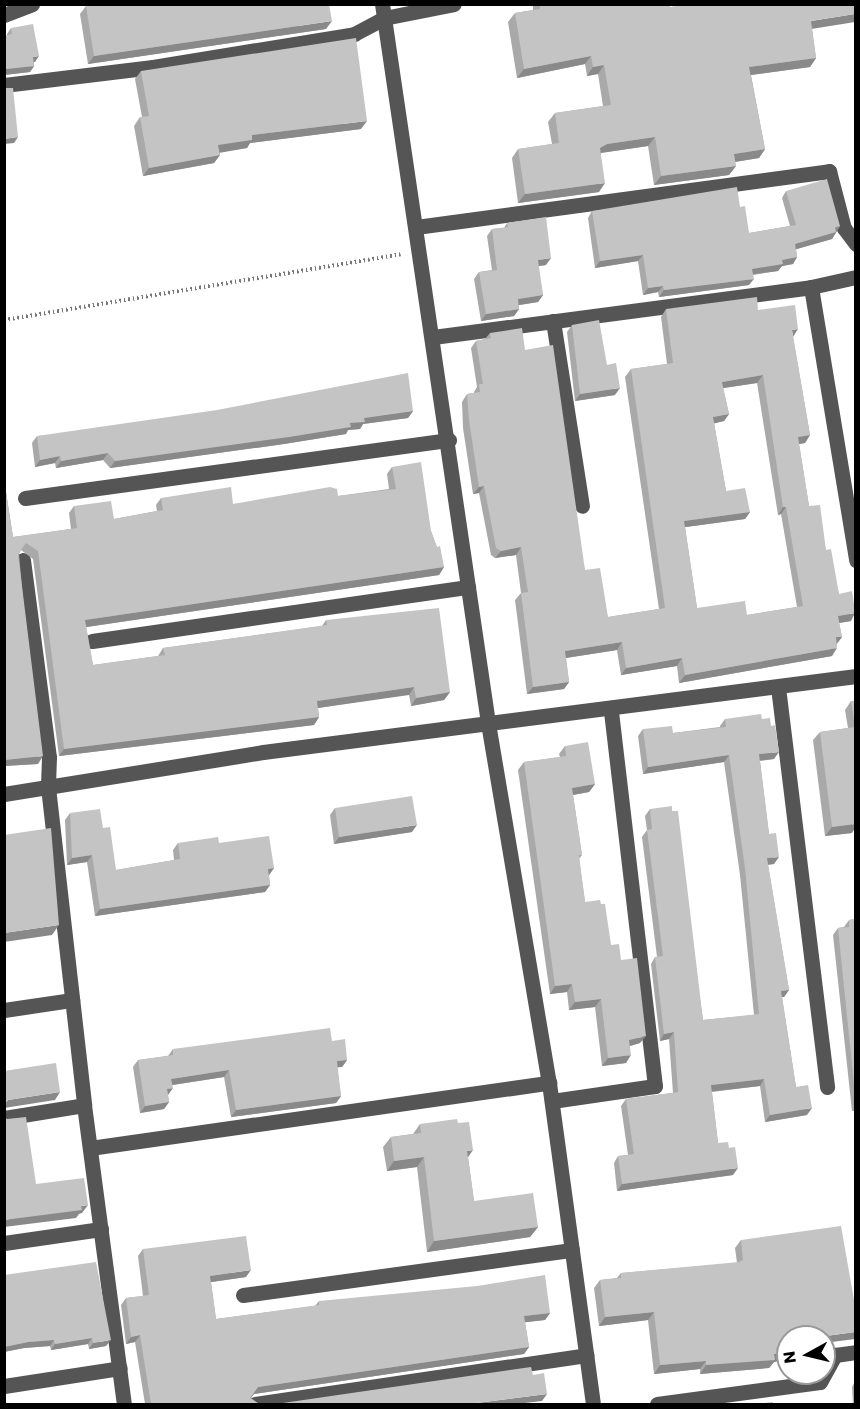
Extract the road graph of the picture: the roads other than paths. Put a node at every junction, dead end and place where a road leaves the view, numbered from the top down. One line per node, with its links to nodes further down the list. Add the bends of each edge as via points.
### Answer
1 (32, 4): 4 (street)
2 (454, 4): 3 (street)
3 (383, 11): 5 (street, via 354,34 153,67); 6 (street)
4 (4, 15)
5 (4, 85)
6 (416, 227): 7 (street, via 829,171 844,228); 11 (street)
7 (855, 244)
8 (855, 277): 9 (street)
9 (811, 287): 10 (street); 16 (street)
10 (554, 321): 11 (street); 14 (street)
11 (433, 337): 12 (street)
12 (449, 440): 13 (street); 17 (street)
13 (25, 498)
14 (582, 506)
15 (23, 560): 23 (street, via 49,757)
16 (855, 560)
17 (468, 587): 18 (street); 22 (street)
18 (92, 641)
19 (855, 676): 20 (street)
20 (778, 687): 21 (street); 28 (street)
21 (611, 709): 22 (street); 29 (street, via 655,1086)
22 (488, 723): 23 (street, via 263,752); 27 (street)
23 (48, 787): 24 (street); 25 (street)
24 (4, 794)
25 (72, 1000): 26 (street); 30 (street)
26 (4, 1010)
27 (549, 1083): 29 (street); 32 (street)
28 (827, 1087)
29 (552, 1101): 35 (street)
30 (84, 1105): 31 (street); 32 (street)
31 (4, 1118)
32 (90, 1148): 33 (street)
33 (101, 1229): 34 (street); 39 (street)
34 (4, 1243)
35 (572, 1250): 36 (street); 38 (street)
36 (243, 1295)
37 (855, 1353): 44 (street, via 835,1355 820,1382)
38 (586, 1354): 42 (street); 43 (street)
39 (120, 1368): 40 (street); 41 (street)
40 (4, 1386)
41 (124, 1404)
42 (255, 1404)
43 (593, 1404)
44 (657, 1404)

